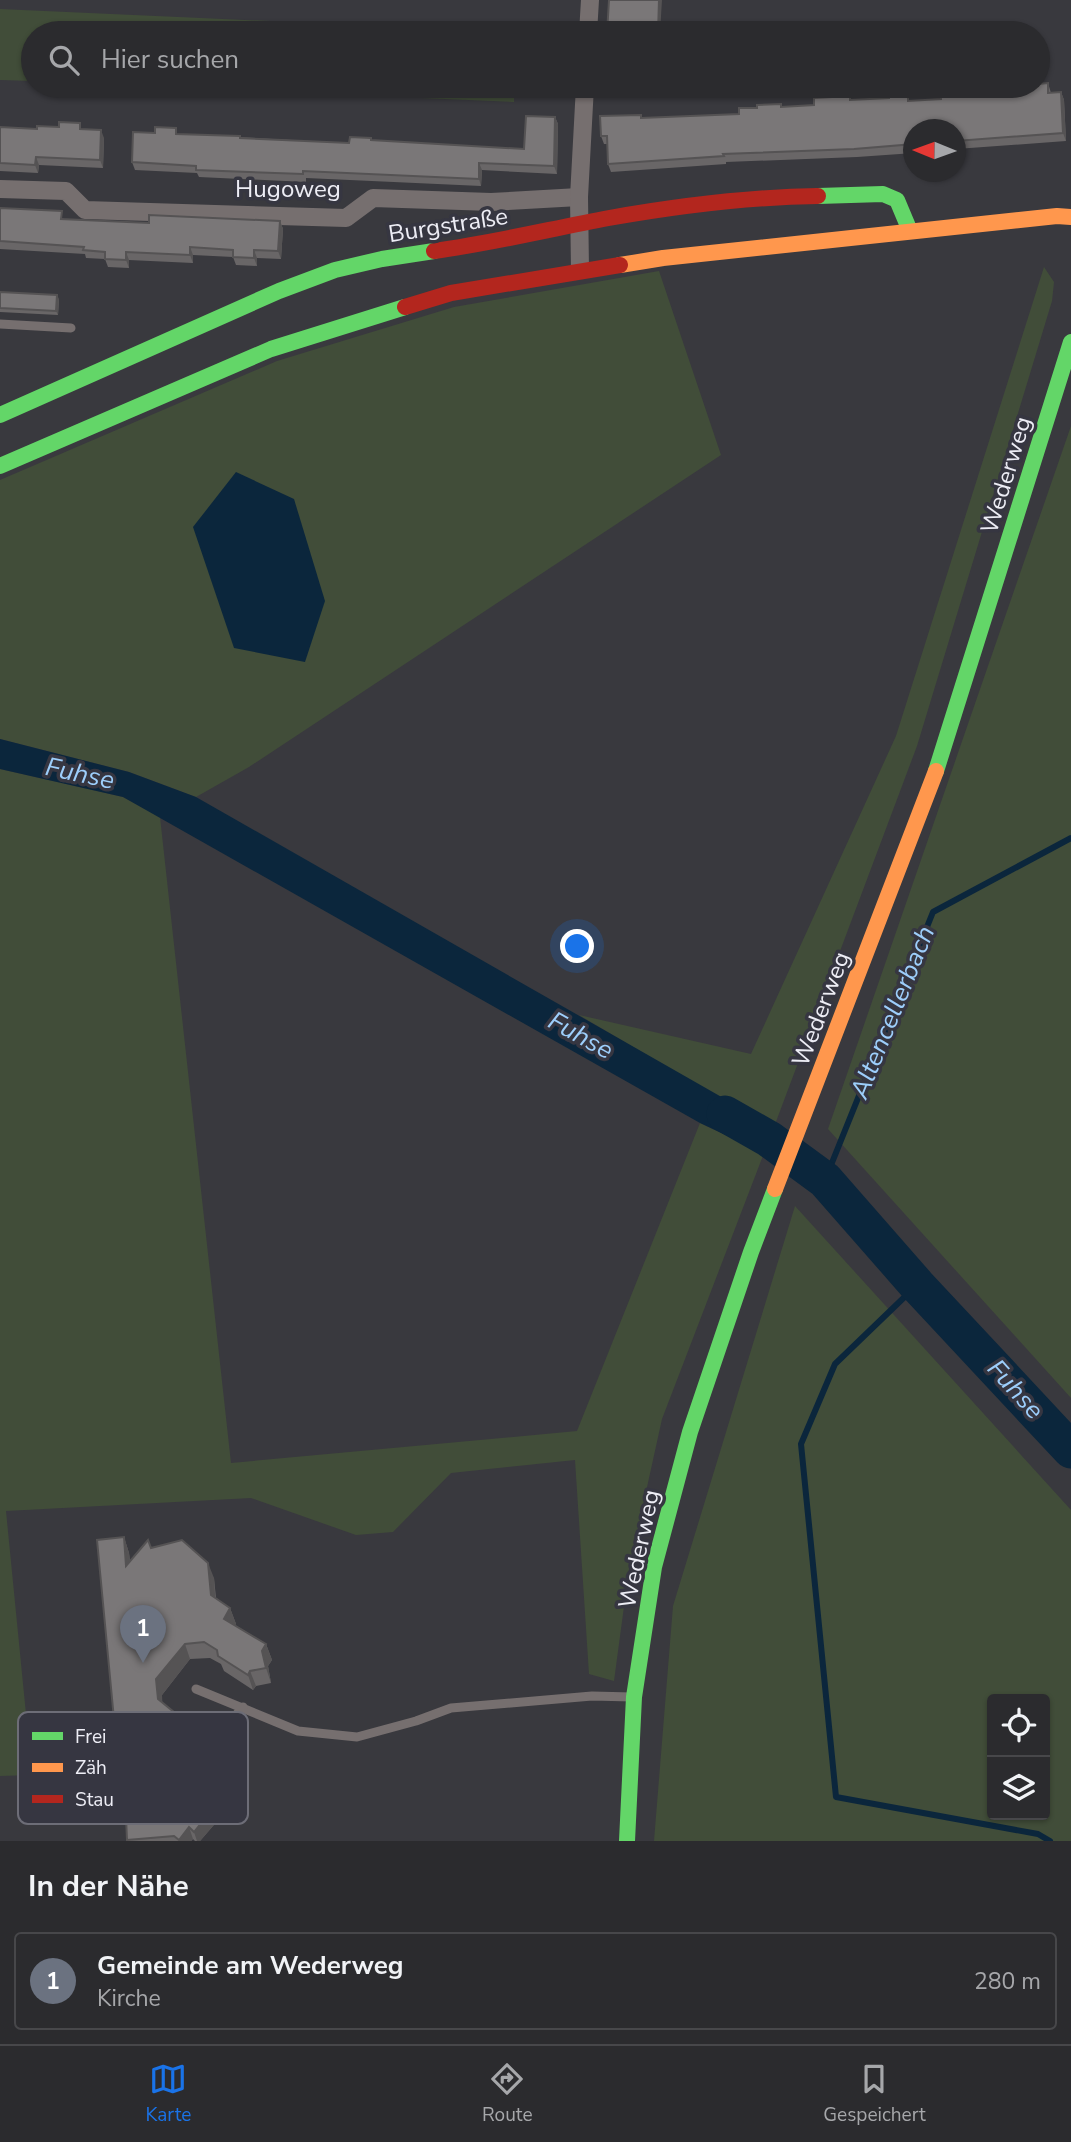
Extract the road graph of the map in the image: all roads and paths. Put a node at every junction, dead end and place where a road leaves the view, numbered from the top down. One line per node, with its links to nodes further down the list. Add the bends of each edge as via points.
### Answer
1 (590, 0): 2 (street)
2 (589, 21)
3 (584, 98): 5 (street)
4 (0, 189): 5 (street, Hugoweg, via 66,191 85,210 346,218 373,198 491,202)
5 (579, 197): 7 (street)
6 (1071, 217): 8 (street)
7 (579, 225): 8 (street, Burgstraße, via 690,206 883,194 897,200); 9 (street); 13 (street, Burgstraße, via 335,270 279,290)
8 (910, 231): 9 (street)
9 (580, 270): 14 (street, via 451,293 271,348)
10 (0, 324): 11 (lane)
11 (71, 328)
12 (1071, 342): 16 (street, Wederweg, via 940,759 751,1252 690,1432 657,1553)
13 (0, 415)
14 (0, 466)
15 (196, 1689): 17 (lane)
16 (634, 1697): 17 (lane, via 592,1696 451,1708 357,1737 298,1731); 19 (street, Wederweg)
17 (243, 1707): 18 (lane)
18 (239, 1712)
19 (627, 1841)

